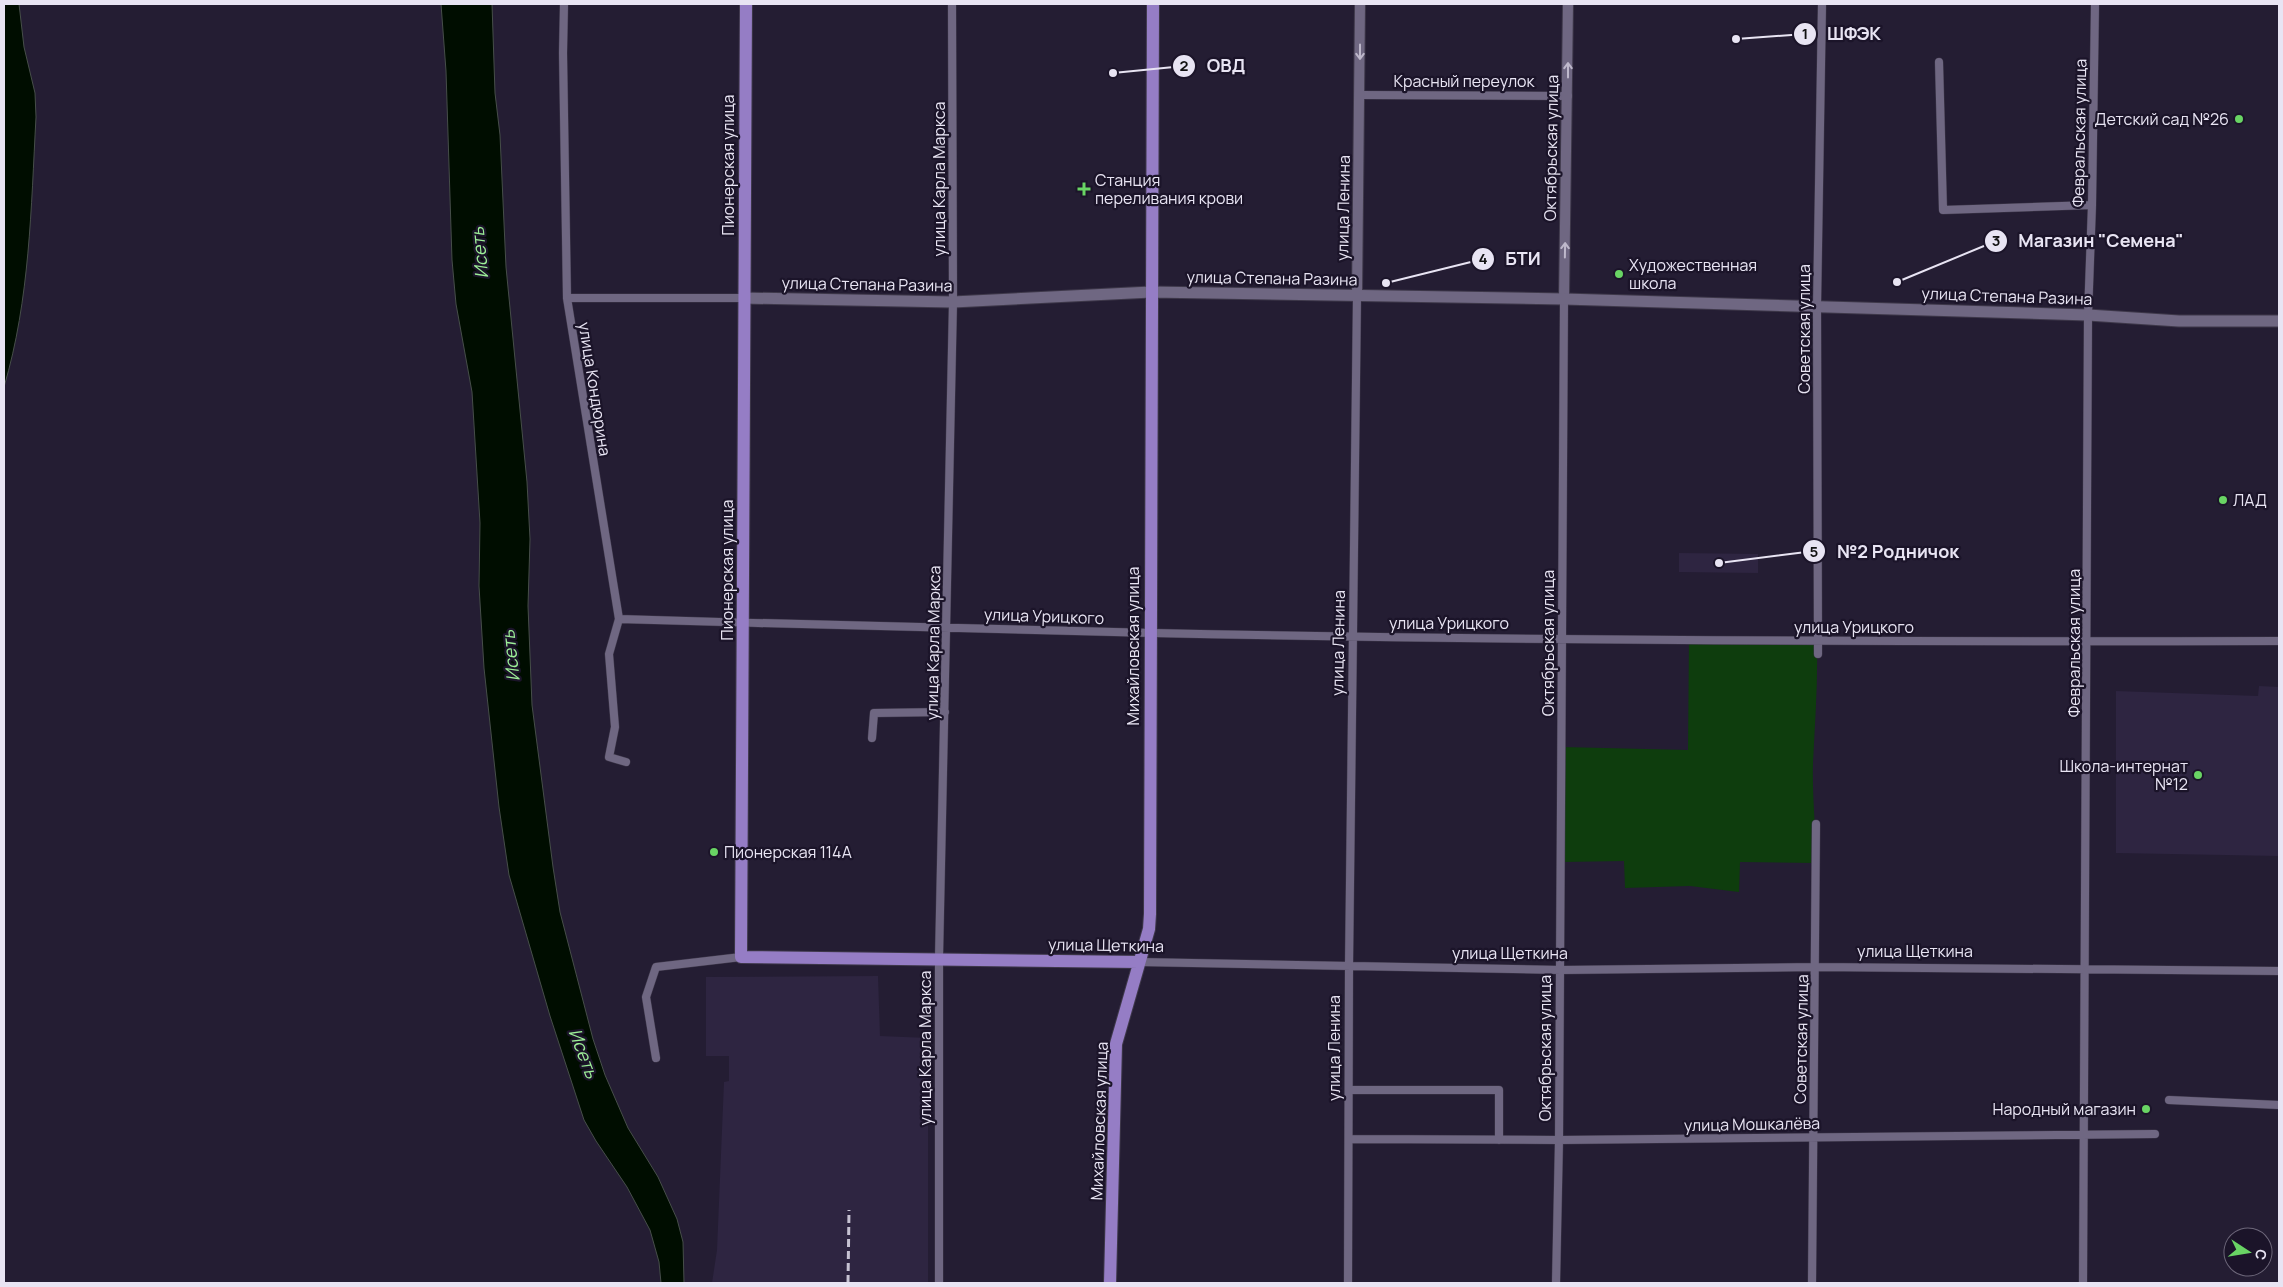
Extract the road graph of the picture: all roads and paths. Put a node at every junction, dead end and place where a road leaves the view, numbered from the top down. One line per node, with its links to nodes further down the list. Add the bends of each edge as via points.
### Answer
1 (564, 4): 15 (street, улица Кондюрина)
2 (746, 4): 16 (main road, Пионерская улица)
3 (952, 4): 18 (street, улица Карла Маркса)
4 (1153, 4): 13 (main road, Михайловская улица)
5 (1360, 4): 10 (street, улица Ленина, one-way to 10)
6 (1568, 4): 11 (street, Октябрьская улица, one-way to 6)
7 (1822, 4): 19 (street, Советская улица)
8 (2094, 4): 12 (street, Февральская улица)
9 (1939, 62): 12 (street, via 1944,210)
10 (1360, 95): 11 (street, Красный переулок); 14 (street, улица Ленина)
11 (1568, 96): 17 (street, Октябрьская улица, one-way to 11)
12 (2092, 205): 20 (street, Февральская улица)
13 (1150, 292): 14 (main road, улица Степана Разина); 18 (main road, улица Степана Разина); 25 (main road, Михайловская улица)
14 (1357, 296): 17 (main road, улица Степана Разина); 26 (street, улица Ленина)
15 (567, 298): 16 (street); 22 (street, улица Кондюрина)
16 (743, 298): 18 (main road, улица Степана Разина); 23 (main road, Пионерская улица)
17 (1564, 298): 19 (main road, улица Степана Разина); 27 (street, Октябрьская улица)
18 (953, 302): 24 (street, улица Карла Маркса)
19 (1817, 307): 20 (main road, улица Степана Разина); 28 (street, Советская улица)
20 (2088, 314): 21 (main road, улица Степана Разина, via 2180,321); 29 (street, Февральская улица)
21 (2279, 321)
22 (619, 619): 23 (street, улица Урицкого); 34 (street, улица Кондюрина, via 609,654 615,727 609,757)
23 (743, 622): 24 (street, улица Урицкого); 36 (main road, Пионерская улица)
24 (947, 627): 25 (street, улица Урицкого); 32 (street, улица Карла Маркса)
25 (1149, 633): 26 (street, улица Урицкого); 38 (main road, Михайловская улица, via 1150,914)
26 (1353, 636): 27 (street, улица Урицкого); 39 (street, улица Ленина)
27 (1563, 638): 28 (street, улица Урицкого); 42 (street, Октябрьская улица)
28 (1817, 641): 29 (street, улица Урицкого); 31 (street, Советская улица)
29 (2088, 642): 30 (street, улица Урицкого); 41 (street, Февральская улица)
30 (2279, 642)
31 (1818, 654)
32 (945, 712): 33 (street, via 874,713); 37 (street, улица Карла Маркса)
33 (872, 738)
34 (626, 762)
35 (1816, 824): 40 (street, Советская улица)
36 (741, 957): 37 (main road, улица Щеткина); 44 (street, via 656,967 646,997)
37 (939, 958): 38 (main road, улица Щеткина); 54 (street, улица Карла Маркса)
38 (1139, 962): 39 (street, улица Щеткина); 55 (main road, Михайловская улица, via 1116,1044)
39 (1349, 967): 42 (street, улица Щеткина); 45 (street, улица Ленина)
40 (1816, 967): 41 (street, улица Щеткина); 42 (street, улица Щеткина); 50 (street, Советская улица)
41 (2085, 968): 43 (street, улица Щеткина); 49 (street, Февральская улица)
42 (1561, 970): 53 (street, Октябрьская улица)
43 (2279, 971)
44 (656, 1058)
45 (1349, 1090): 51 (street, улица Ленина); 52 (street, via 1499,1090)
46 (2169, 1100): 47 (street)
47 (2279, 1105)
48 (2156, 1134): 49 (street, улица Мошкалёва)
49 (2084, 1136): 50 (street, улица Мошкалёва); 59 (street, Февральская улица)
50 (1814, 1137): 53 (street, улица Мошкалёва); 58 (street, Советская улица)
51 (1349, 1139): 52 (street, улица Мошкалёва); 56 (street, улица Ленина)
52 (1499, 1140): 53 (street, улица Мошкалёва)
53 (1560, 1140): 57 (street, Октябрьская улица)
54 (939, 1283)
55 (1110, 1283)
56 (1348, 1283)
57 (1556, 1283)
58 (1812, 1283)
59 (2083, 1283)

